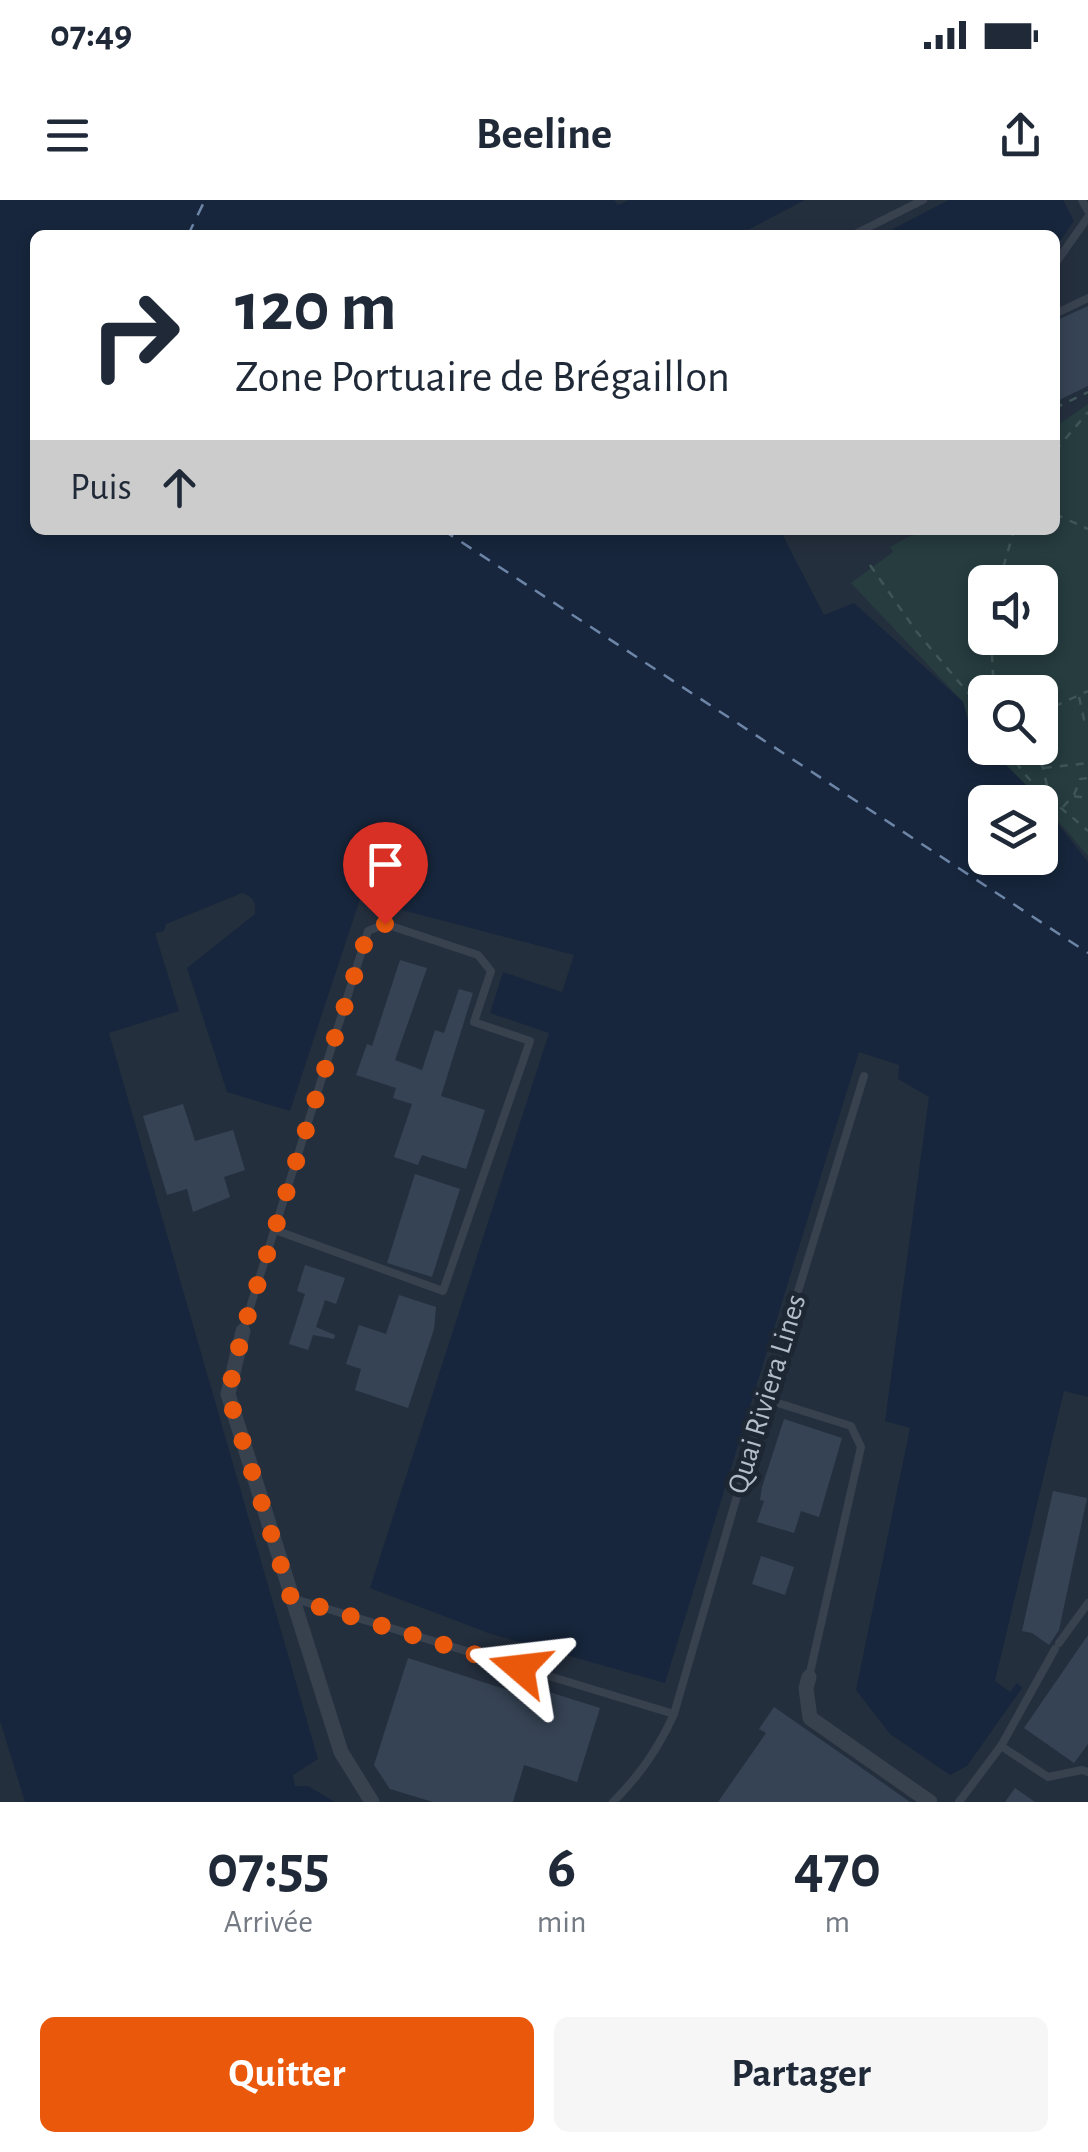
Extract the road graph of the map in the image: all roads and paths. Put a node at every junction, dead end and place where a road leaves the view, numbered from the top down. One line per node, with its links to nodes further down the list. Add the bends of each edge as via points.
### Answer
1 (924, 200): 4 (lane)
2 (1082, 200): 3 (lane)
3 (1088, 214): 5 (lane)
4 (863, 230)
5 (1060, 256)
6 (1088, 298): 7 (lane)
7 (1060, 312)
8 (1088, 392): 9 (path)
9 (1060, 406)
10 (1088, 412): 11 (path)
11 (1060, 445)
12 (1060, 516): 13 (path)
13 (1088, 529)
14 (1013, 535): 16 (path)
15 (870, 565): 18 (path)
16 (1004, 565)
17 (1088, 691): 19 (path)
18 (968, 694)
19 (1078, 696): 20 (path); 21 (path)
20 (1058, 705)
21 (1086, 728)
22 (1088, 763): 25 (path)
23 (1016, 765): 27 (path)
24 (1042, 765): 25 (path)
25 (1043, 768): 28 (path)
26 (1088, 778): 29 (path, via 1080,779)
27 (1036, 785)
28 (1047, 785)
29 (1073, 796): 30 (path); 32 (path)
30 (1088, 798)
31 (1058, 804): 32 (path)
32 (1062, 808): 33 (path)
33 (1088, 831)
34 (864, 1076): 37 (lane, Quai Riviera Lines)
35 (275, 1230): 35 (lane, via 443,1290 530,1041 474,1022 491,971 478,954 385,924 368,932); 36 (lane)
36 (243, 1331): 38 (street, via 228,1394)
37 (765, 1399): 40 (lane, via 851,1426 861,1447); 41 (lane, Quai Riviera Lines)
38 (291, 1598): 41 (lane); 44 (street, via 340,1752)
39 (1088, 1603): 42 (lane)
40 (809, 1677): 46 (street, via 810,1718)
41 (674, 1714): 45 (lane, Quai Riviera Lines, via 641,1774)
42 (1001, 1746): 43 (lane, via 1048,1777); 47 (lane)
43 (1088, 1772)
44 (372, 1802)
45 (613, 1802)
46 (930, 1802)
47 (959, 1802)

